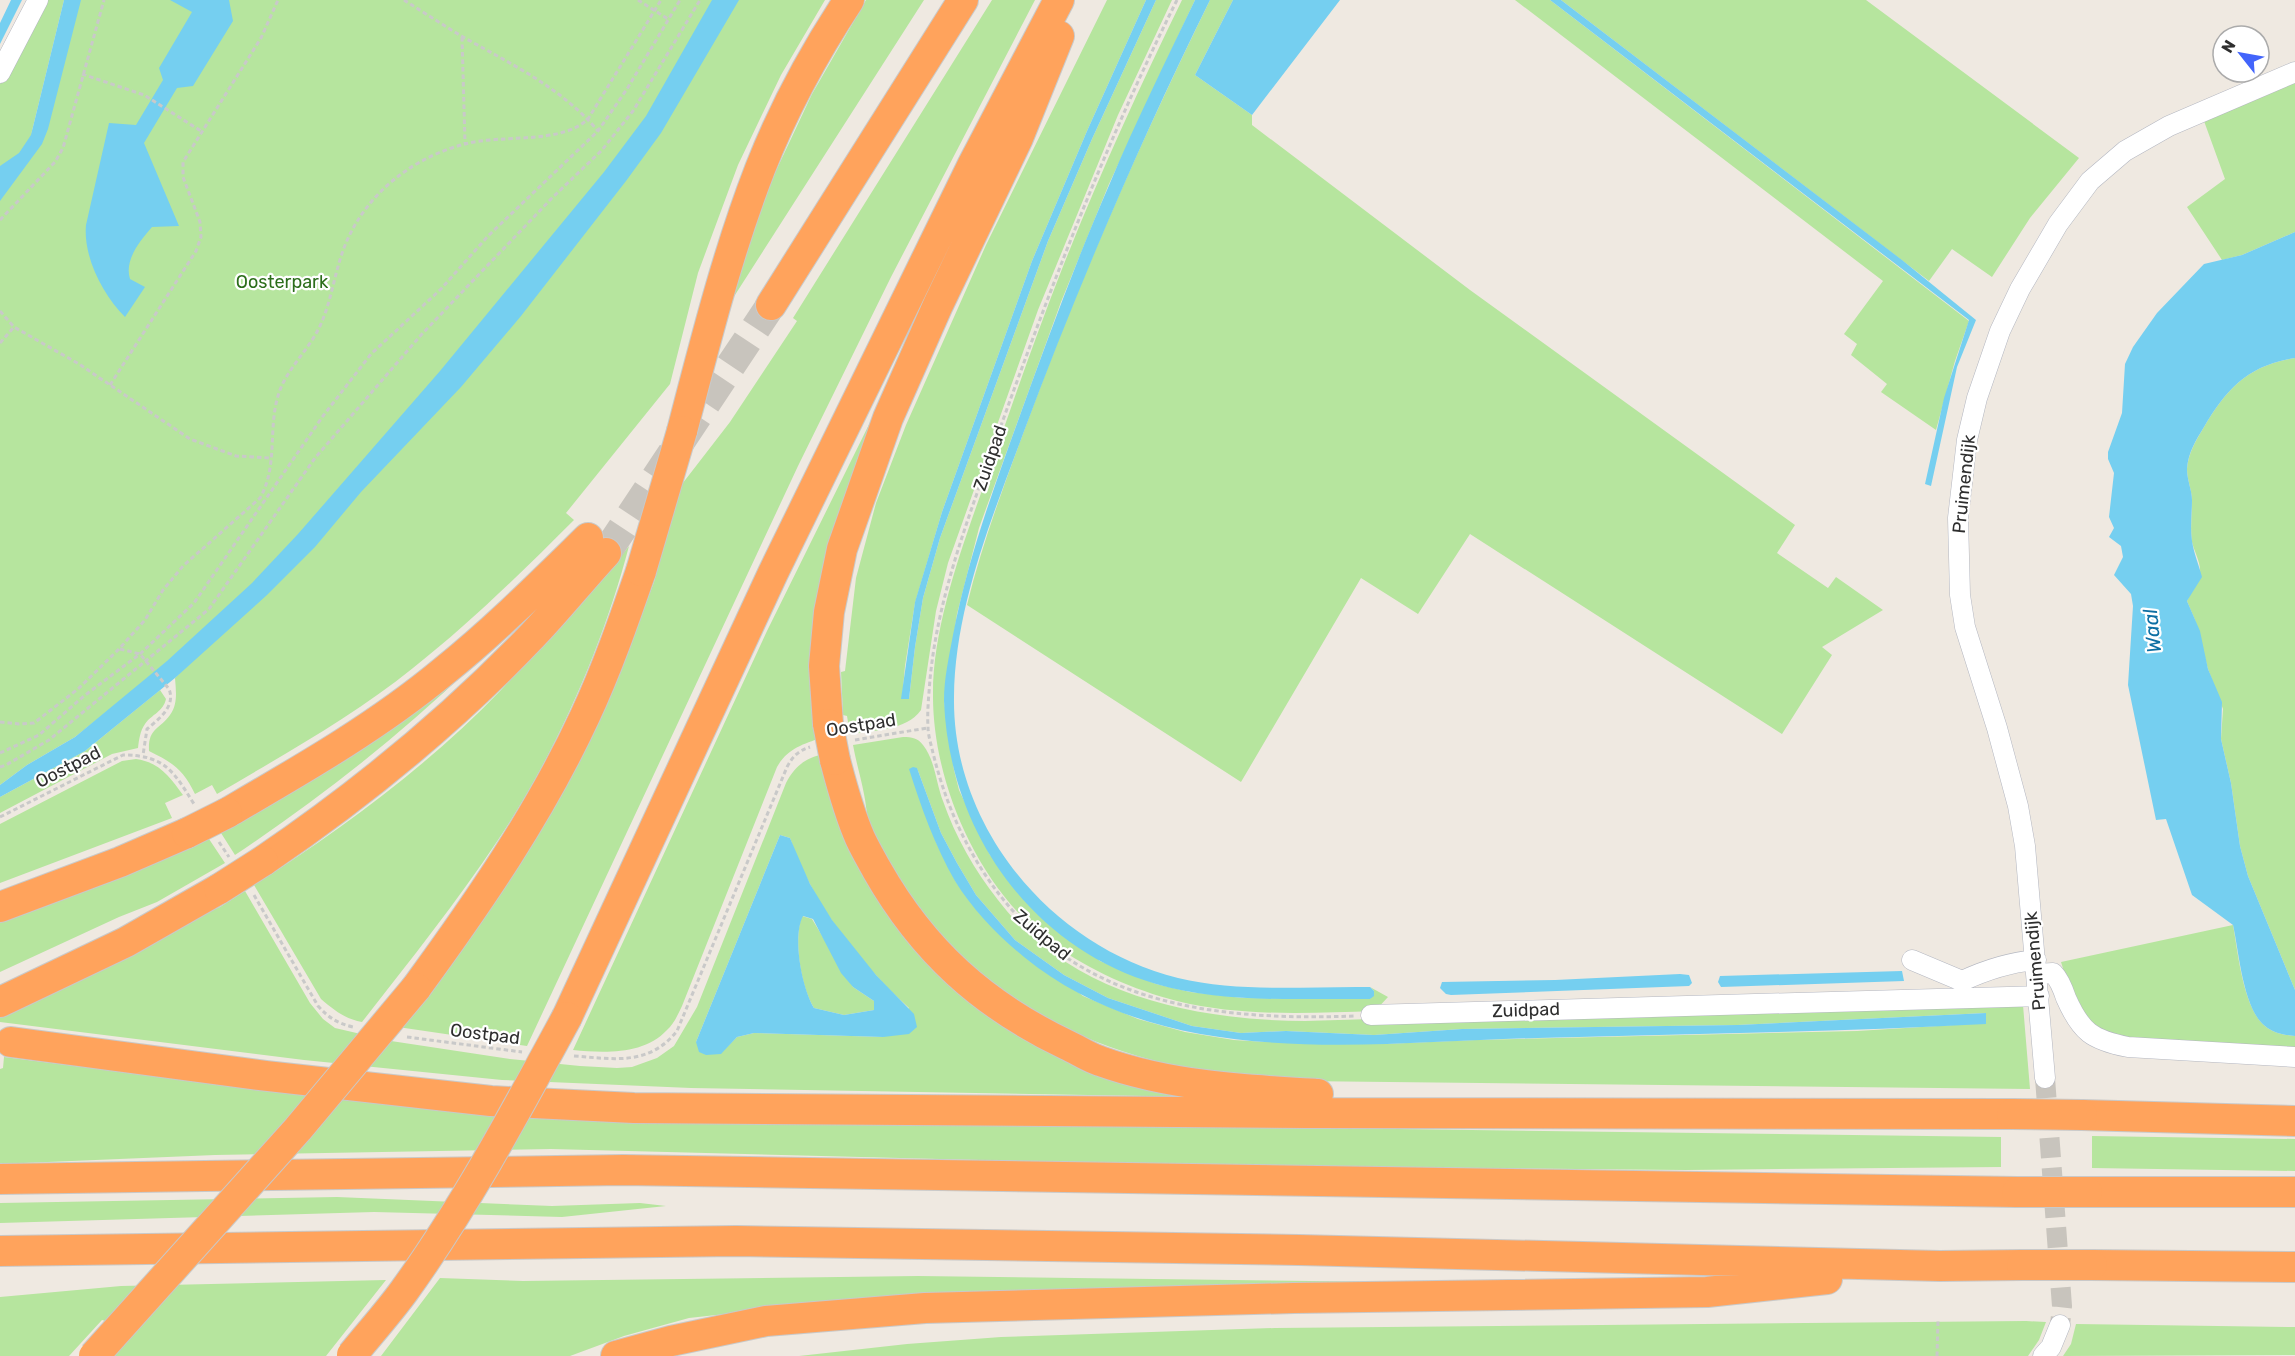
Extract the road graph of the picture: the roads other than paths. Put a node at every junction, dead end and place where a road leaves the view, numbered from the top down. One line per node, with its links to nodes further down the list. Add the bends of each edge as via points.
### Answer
1 (38, 0): 7 (street)
2 (849, 0): 28 (highway, bridge, via 787,109 760,168 723,277 641,571 616,642 585,716 528,823 416,988 298,1129)
3 (963, 0): 8 (highway)
4 (1059, 0): 29 (highway, bridge, via 972,166 789,541 567,1017 501,1139 443,1233)
5 (1074, 0): 20 (highway, via 1018,138 888,418 842,549 829,612 824,666 830,743 846,801 861,840 914,927 945,963 996,1005 1036,1029 1099,1061 1158,1077 1252,1091 1346,1096)
6 (2295, 72): 11 (street, Pruimendijk, via 2169,126 2125,151 2090,181 2058,224 2020,289 2000,331 1977,398 1967,440 1958,518 1960,595 1965,627 2018,806)
7 (0, 73)
8 (771, 305)
9 (0, 907): 15 (highway, via 120,862 280,783 443,672 597,545 532,635 462,704 353,796 126,942)
10 (1912, 960): 12 (street)
11 (2036, 967): 12 (street, via 2016,961 1962,981); 13 (street, Pruimendijk); 18 (street, via 2053,973 2074,1016 2094,1038 2128,1047)
12 (1931, 968): 14 (street)
13 (2039, 996): 14 (street, Zuidpad); 19 (street, Pruimendijk)
14 (1915, 999): 16 (street, Zuidpad)
15 (2, 1001)
16 (1371, 1015)
17 (10, 1042): 20 (highway, via 491,1101 658,1108)
18 (2295, 1057)
19 (2044, 1078)
20 (1437, 1113): 21 (highway, bridge, via 2012,1114)
21 (2295, 1121)
22 (0, 1179): 23 (highway, bridge, via 623,1170 2017,1192)
23 (2295, 1192)
24 (0, 1251): 25 (highway, via 736,1241)
25 (1940, 1266): 26 (highway, bridge); 30 (highway, via 1707,1292 925,1308 766,1321)
26 (2295, 1267)
27 (2060, 1325): 31 (street)
28 (94, 1356)
29 (352, 1356)
30 (616, 1356)
31 (2043, 1356)

